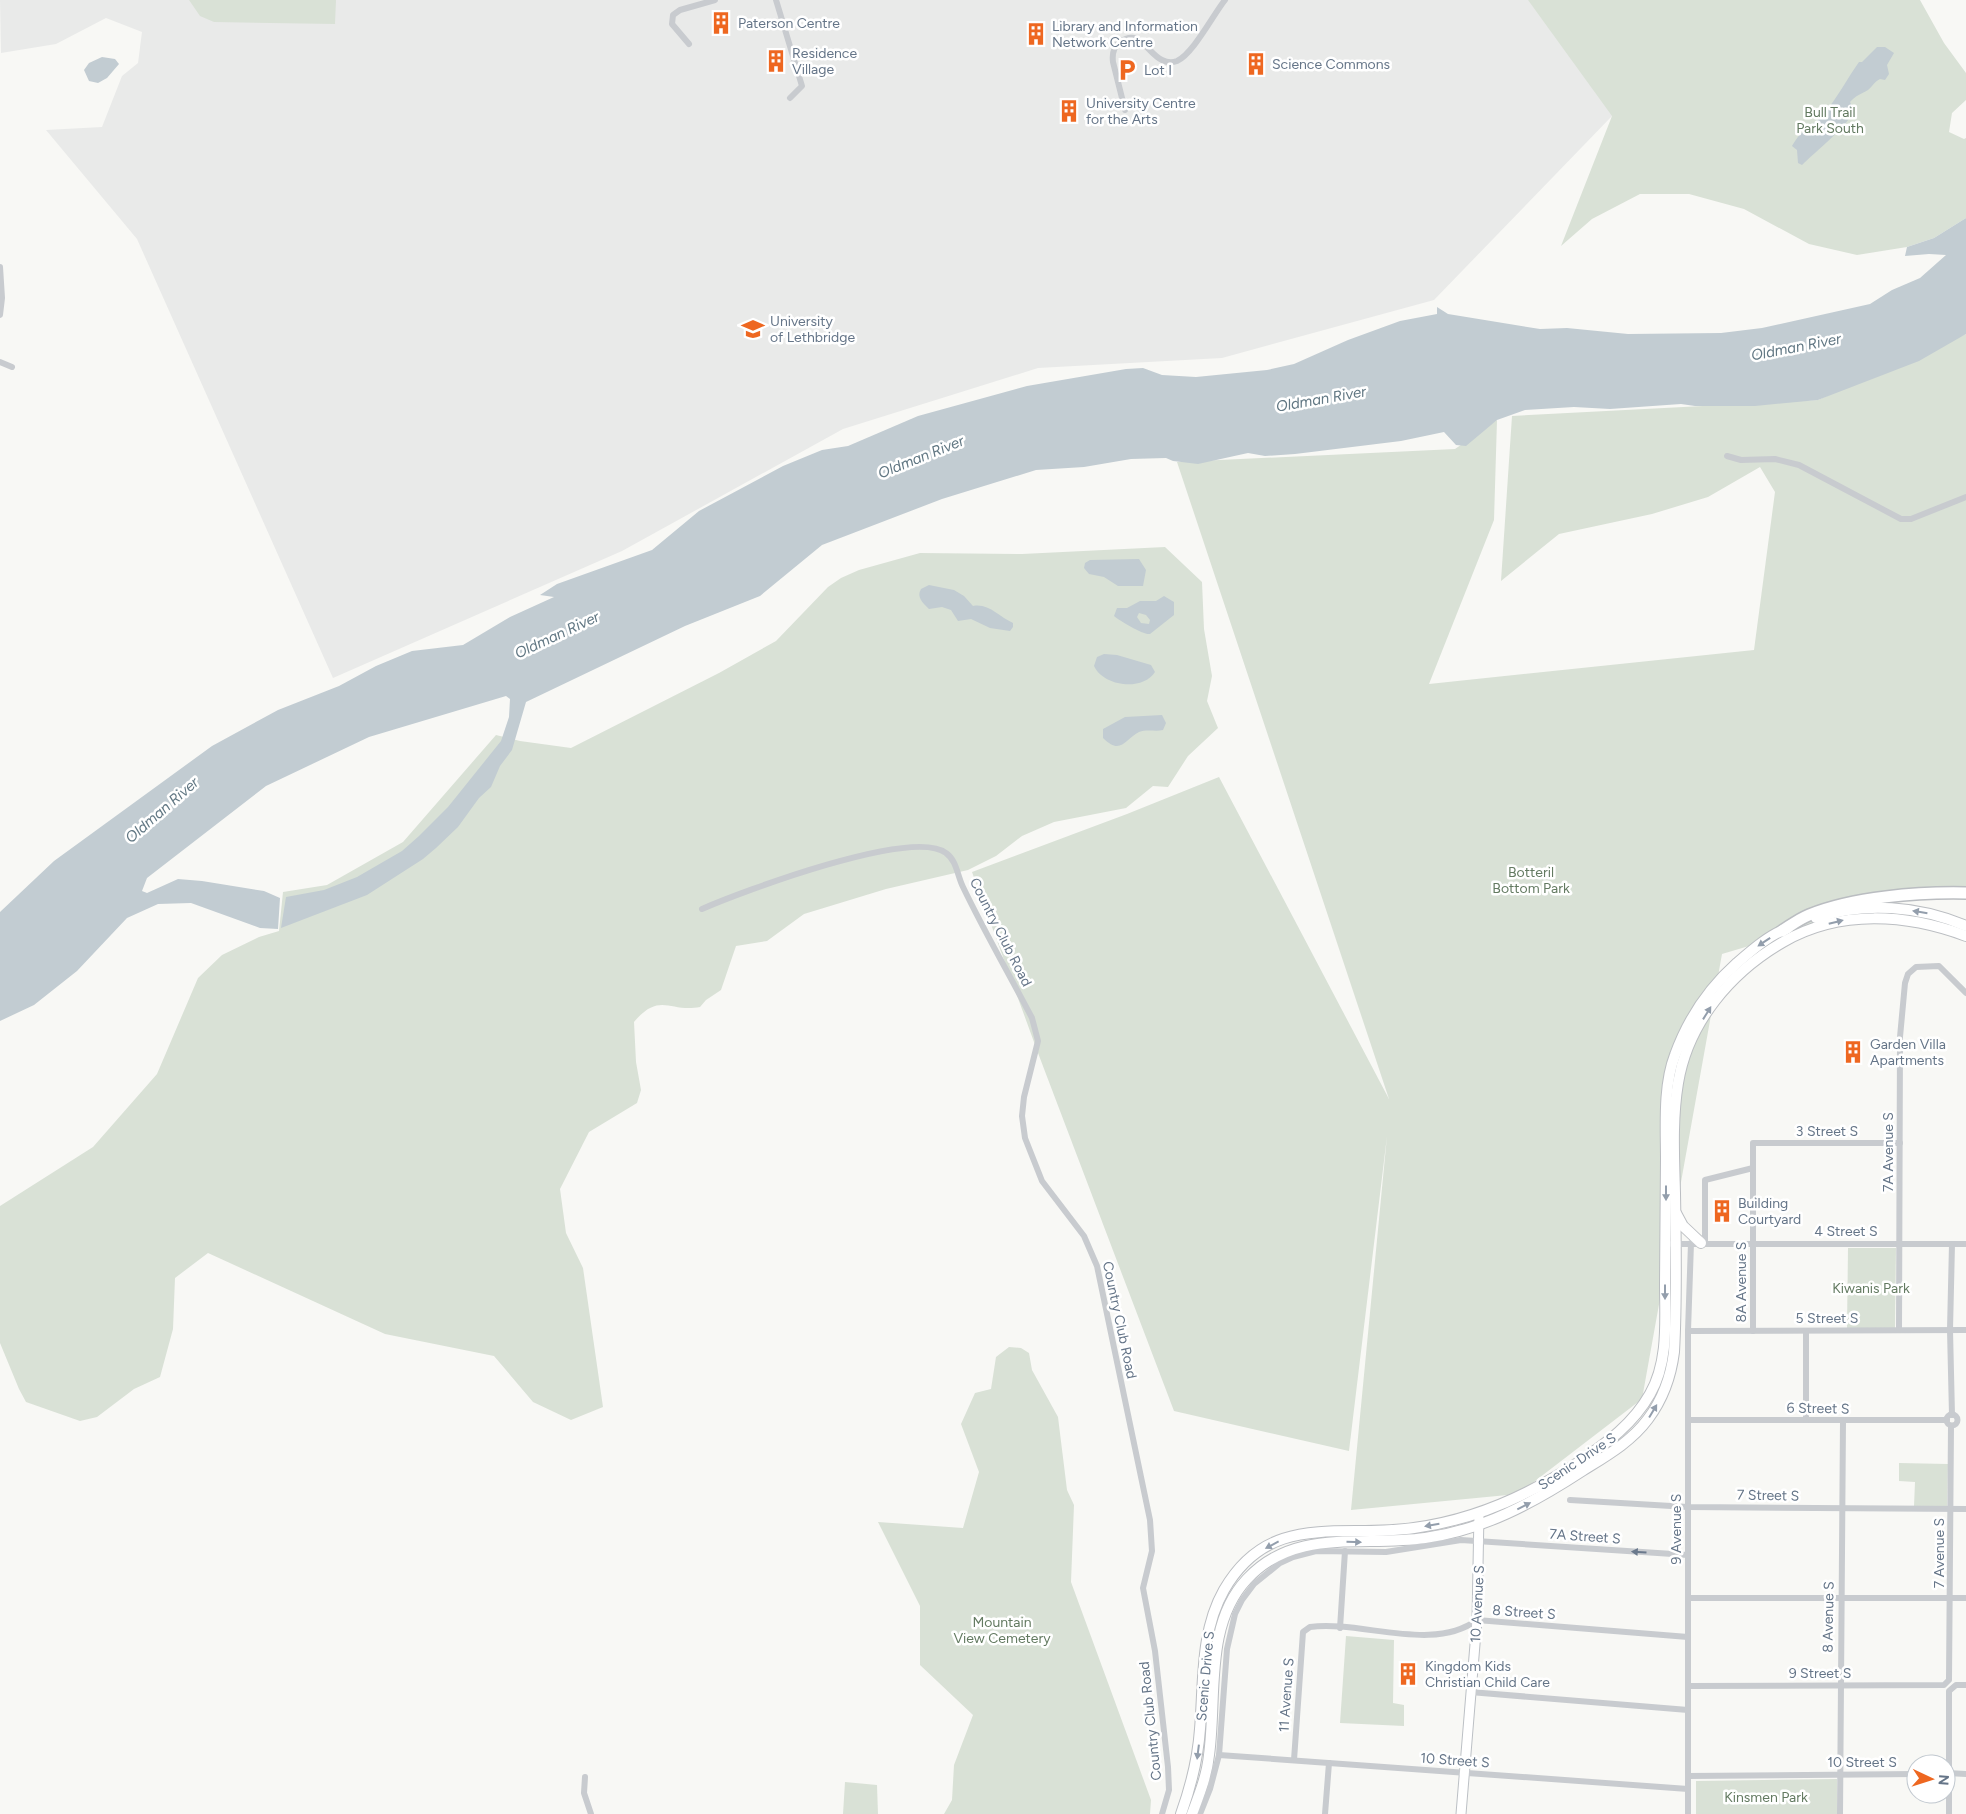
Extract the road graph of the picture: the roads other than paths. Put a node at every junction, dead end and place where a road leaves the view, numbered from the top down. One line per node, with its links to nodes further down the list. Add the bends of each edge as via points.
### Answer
1 (715, 0): 4 (street, via 672,15 672,24)
2 (776, 0): 5 (street, via 802,86)
3 (1225, 0): 6 (street, via 1178,60 1161,59 1136,38 1117,44 1112,56)
4 (689, 44)
5 (790, 98)
6 (1125, 110)
7 (0, 268): 8 (street)
8 (0, 315)
9 (0, 362): 10 (street)
10 (12, 367)
11 (1727, 456): 12 (street, via 1741,460 1775,459 1799,465 1901,519 1911,519)
12 (1966, 498)
13 (1966, 893): 16 (highway, via 1924,893 1854,904 1809,916)
14 (702, 909): 75 (street, Country Club Road, via 769,882 868,854 928,848 942,850 954,861 976,914 1037,1033 1037,1050 1023,1106 1023,1126 1031,1157 1046,1188 1084,1236 1104,1292 1152,1530 1152,1551 1143,1588 1155,1651 1168,1767 1169,1790)
15 (1966, 926): 16 (main road, Scenic Drive S, one-way to 16, via 1923,912 1876,908 1841,911)
16 (1782, 930): 25 (main road, Scenic Drive S, one-way to 25, via 1748,954 1714,987 1694,1014 1674,1057 1666,1115)
17 (1966, 936): 22 (main road, Scenic Drive S, one-way to 17, via 1674,1115 1680,1069 1690,1040 1710,1007 1738,973 1788,939 1845,920 1913,920)
18 (1966, 993): 20 (street, 7A Avenue S, via 1940,966 1919,965 1908,974 1902,996 1900,1037)
19 (1753, 1143): 20 (street, 3 Street S); 21 (street, 8A Avenue S)
20 (1900, 1143): 24 (street, 7A Avenue S)
21 (1753, 1168): 23 (street, 9 Avenue S, via 1705,1180); 26 (street, 8A Avenue S)
22 (1675, 1212): 23 (main road); 25 (main road, Scenic Drive S)
23 (1699, 1243): 25 (street, 4 Street S); 26 (street, 4 Street S); 32 (street, 9 Avenue S)
24 (1900, 1243): 26 (street, 4 Street S); 27 (street, 4 Street S); 29 (street, 7A Avenue S)
25 (1670, 1244): 45 (main road, Scenic Drive S, one-way to 45, via 1660,1371 1640,1410 1604,1445 1555,1478 1512,1501); 46 (main road, Scenic Drive S, one-way to 25, via 1524,1507 1594,1464 1626,1442 1649,1418 1662,1396 1673,1366 1676,1326)
26 (1753, 1244): 33 (street, 8A Avenue S)
27 (1952, 1244): 28 (street, 4 Street S); 30 (street, 7 Avenue S)
28 (1966, 1244)
29 (1899, 1330): 30 (street, 5 Street S); 34 (street, 5 Street S)
30 (1950, 1330): 31 (street, 5 Street S); 37 (street, 7 Avenue S)
31 (1966, 1330)
32 (1688, 1331): 33 (street, 5 Street S); 35 (street, 9 Avenue S)
33 (1754, 1331): 34 (street, 5 Street S)
34 (1806, 1331): 36 (street)
35 (1688, 1420): 36 (street, 6 Street S); 41 (street, 9 Avenue S)
36 (1806, 1420): 39 (street, 6 Street S)
37 (1950, 1420): 38 (street); 39 (street, 6 Street S); 43 (street, 7 Avenue S)
38 (1966, 1420)
39 (1843, 1421): 42 (street, 8 Avenue S)
40 (1570, 1500): 41 (street, 7 Street S)
41 (1688, 1506): 42 (street, 7 Street S); 49 (street, 9 Avenue S)
42 (1842, 1509): 43 (street, 7 Street S); 53 (street, 8 Avenue S)
43 (1951, 1509): 44 (street, 7 Street S); 51 (street, 7 Avenue S)
44 (1966, 1509)
45 (1479, 1513): 46 (street, 10 Avenue S); 76 (main road, Scenic Drive S, one-way to 76, via 1412,1529 1324,1530 1293,1536 1265,1548 1239,1569 1211,1615 1197,1761)
46 (1479, 1526): 47 (street, 10 Avenue S); 77 (main road, Scenic Drive S, one-way to 46, via 1209,1755 1218,1637 1228,1606 1247,1579 1270,1558 1312,1543 1408,1540)
47 (1480, 1542): 48 (street, Scenic Drive S, via 1460,1540 1386,1552); 49 (street, 7A Street S, one-way to 47); 54 (street, 10 Avenue S)
48 (1345, 1551): 55 (street); 65 (street, Scenic Drive S, via 1316,1551 1293,1557 1268,1570 1242,1600 1229,1631)
49 (1688, 1555): 50 (street, 9 Avenue S)
50 (1688, 1598): 53 (street); 57 (street, 9 Avenue S)
51 (1952, 1598): 52 (street); 53 (street); 58 (street, 7 Avenue S)
52 (1966, 1598)
53 (1839, 1599): 61 (street, 8 Avenue S)
54 (1477, 1620): 55 (street, 8 Street S, via 1468,1627 1434,1635); 57 (street, 8 Street S); 62 (street, 10 Avenue S)
55 (1340, 1628): 56 (street, 8 Street S, via 1313,1626)
56 (1304, 1632): 66 (street, 11 Avenue S)
57 (1688, 1637): 60 (street, 9 Avenue S)
58 (1949, 1680): 61 (street, 9 Street S, via 1944,1685)
59 (1966, 1685): 64 (street, via 1956,1685 1949,1691)
60 (1688, 1686): 61 (street, 9 Street S); 63 (street, 9 Avenue S)
61 (1840, 1686): 69 (street, 8 Avenue S)
62 (1470, 1692): 63 (street); 68 (street, 10 Avenue S)
63 (1688, 1710): 71 (street, 9 Avenue S)
64 (1948, 1754)
65 (1220, 1755): 66 (street, 10 Street S); 78 (street, Scenic Drive S)
66 (1294, 1760): 67 (street, 10 Street S)
67 (1329, 1763): 68 (street, 10 Street S); 79 (street)
68 (1464, 1773): 73 (street, 10 Street S); 80 (street, 10 Avenue S)
69 (1840, 1774): 70 (street, 10 Street S); 71 (street, 10 Street S); 82 (street, 8 Avenue S)
70 (1906, 1774)
71 (1688, 1776): 73 (street, 9 Avenue S)
72 (585, 1777): 74 (street, via 584,1793)
73 (1688, 1789): 81 (street, 9 Avenue S)
74 (591, 1814)
75 (1162, 1814)
76 (1181, 1814)
77 (1192, 1814)
78 (1200, 1814)
79 (1325, 1814)
80 (1461, 1814)
81 (1688, 1814)
82 (1840, 1814)

